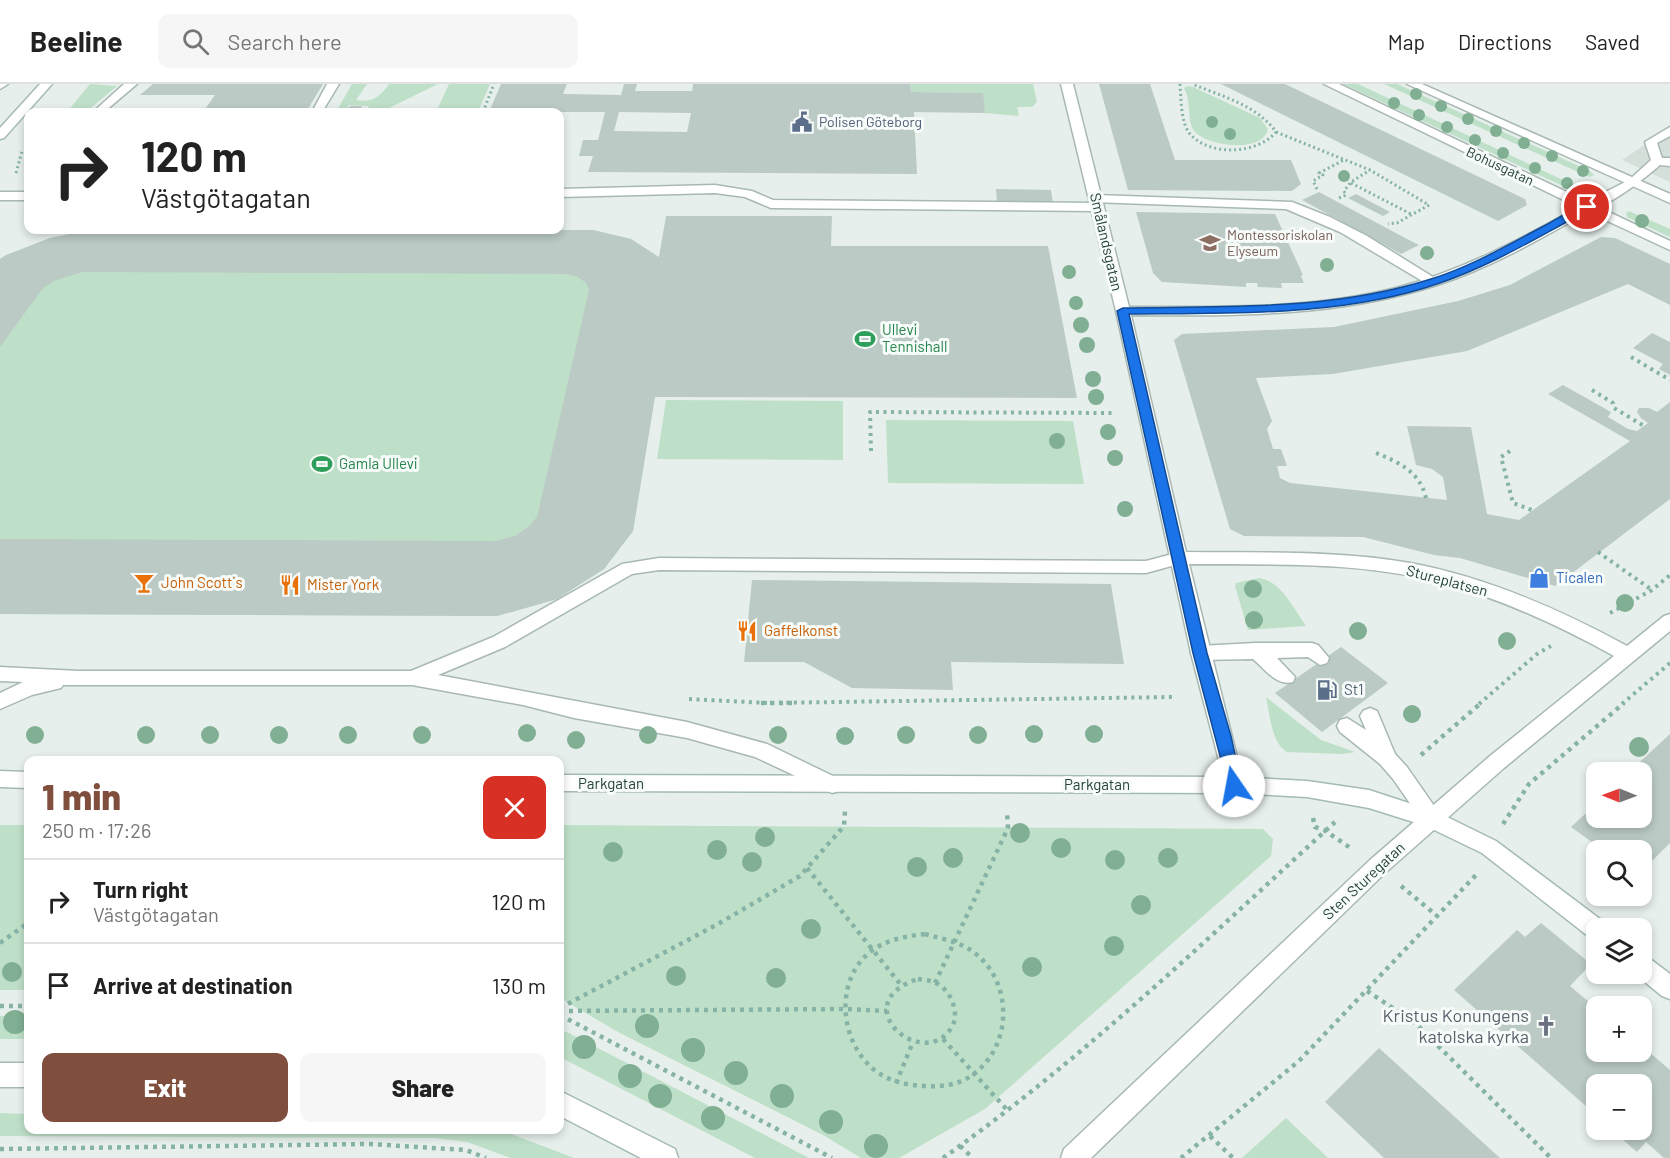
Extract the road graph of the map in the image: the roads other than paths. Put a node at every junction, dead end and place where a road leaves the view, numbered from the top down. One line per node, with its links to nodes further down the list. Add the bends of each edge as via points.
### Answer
1 (45, 84): 10 (street)
2 (131, 84): 7 (street)
3 (333, 84): 8 (street)
4 (1067, 84): 17 (street, Smålandsgatan)
5 (1329, 84): 18 (street, Bohusgatan)
6 (1413, 84): 12 (street)
7 (103, 108)
8 (319, 108)
9 (1670, 131): 11 (street, via 1651,142)
10 (0, 135)
11 (1663, 162): 12 (street)
12 (1633, 183): 16 (street); 18 (street)
13 (564, 193): 17 (street, via 715,189 748,194 771,204)
14 (0, 196): 15 (street)
15 (24, 196)
16 (1670, 200)
17 (1097, 205): 20 (street, via 1287,205 1312,213); 21 (street, Smålandsgatan)
18 (1587, 207): 19 (street, Bohusgatan); 20 (street, via 1512,248)
19 (1670, 246)
20 (1434, 282): 21 (street, via 1335,303 1283,309)
21 (1123, 311): 22 (street, Smålandsgatan)
22 (1180, 558): 25 (street, Smålandsgatan); 26 (street, Stureplatsen, via 1274,559 1408,569 1521,603 1581,628); 31 (street, Stureplatsen, via 1146,567 659,564 628,568 499,642)
23 (1670, 621): 26 (street, Sten Sturegatan)
24 (1255, 650): 25 (street); 27 (street, via 1312,650); 29 (street)
25 (1200, 653): 40 (street, Smålandsgatan)
26 (1628, 655): 41 (street, Sten Sturegatan)
27 (1320, 658)
28 (0, 674): 30 (street)
29 (1286, 676)
30 (79, 678): 31 (street); 32 (street, via 29,688)
31 (412, 678): 39 (street, via 687,730 760,750)
32 (0, 701)
33 (1370, 716): 35 (street)
34 (1347, 726): 35 (street)
35 (1387, 759): 41 (street)
36 (0, 779): 37 (street)
37 (24, 780)
38 (564, 783): 39 (street, Parkgatan)
39 (832, 785): 40 (street, Parkgatan)
40 (1234, 786): 41 (street, Parkgatan, via 1307,789 1358,797)
41 (1432, 819): 42 (street, Parkgatan, via 1489,847); 49 (street, Sten Sturegatan)
42 (1586, 921)
43 (1652, 974): 44 (street)
44 (1670, 988)
45 (0, 1075): 46 (street)
46 (24, 1075)
47 (564, 1105): 48 (street)
48 (666, 1158)
49 (1073, 1158)

